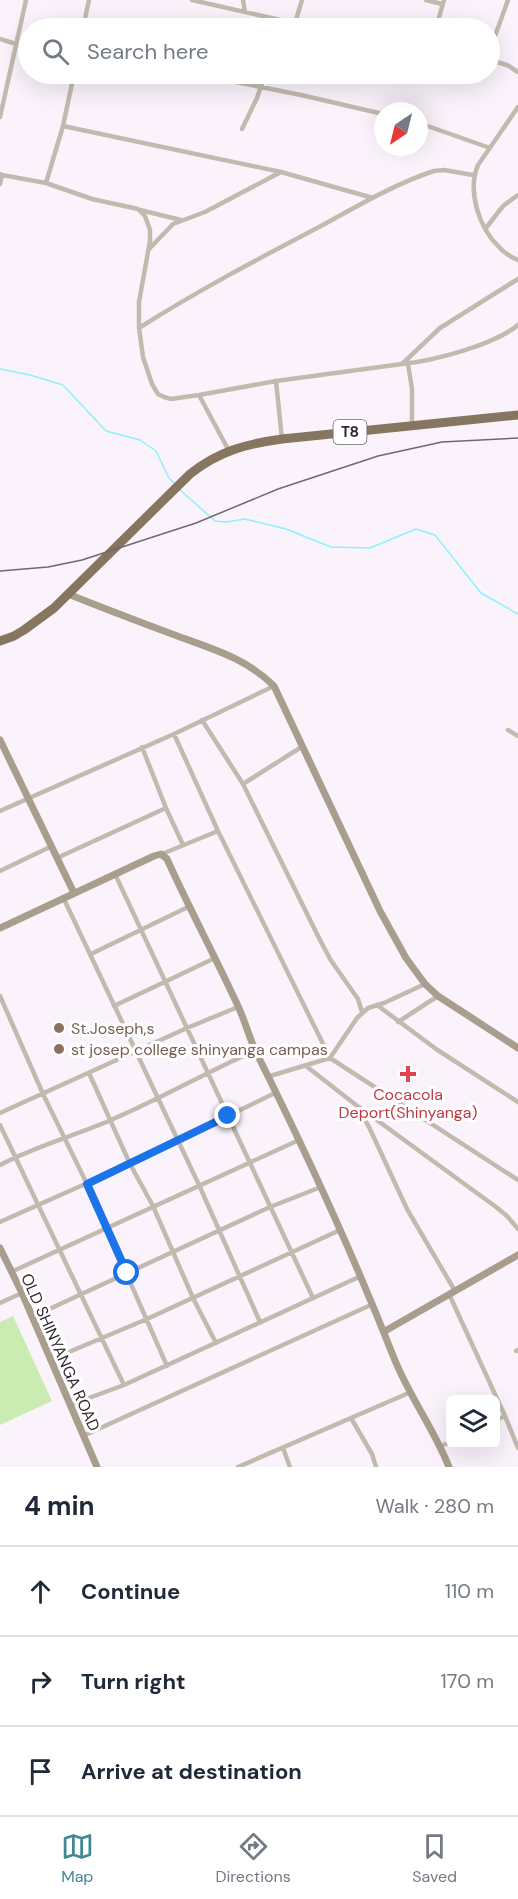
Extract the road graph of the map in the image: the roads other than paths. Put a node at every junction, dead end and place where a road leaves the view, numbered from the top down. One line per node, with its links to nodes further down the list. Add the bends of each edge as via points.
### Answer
1 (26, 0): 10 (street)
2 (89, 0): 11 (street)
3 (192, 0): 9 (street)
4 (243, 0): 9 (street)
5 (302, 0): 13 (street)
6 (426, 0): 8 (street)
7 (508, 0): 15 (street)
8 (443, 2): 14 (street)
9 (245, 12): 12 (street)
10 (22, 18)
11 (85, 18)
12 (271, 18)
13 (297, 18)
14 (439, 18)
15 (500, 21)
16 (18, 35): 18 (street)
17 (0, 39): 18 (street)
18 (16, 44): 24 (street)
19 (500, 63): 20 (street)
20 (518, 72)
21 (72, 84): 28 (street)
22 (250, 84): 23 (street)
23 (261, 86): 26 (street); 30 (street)
24 (1, 102): 27 (street)
25 (518, 107): 31 (street)
26 (374, 112)
27 (0, 117)
28 (63, 126): 32 (street); 35 (street)
29 (428, 126): 31 (street)
30 (242, 129)
31 (490, 148): 34 (street)
32 (281, 172): 38 (street); 40 (street, via 205,212)
33 (1, 174): 35 (street); 36 (street)
34 (474, 175): 38 (street, via 434,171); 41 (street, via 475,198)
35 (46, 183): 39 (street)
36 (0, 184)
37 (518, 195): 41 (street, via 503,206)
38 (373, 198): 46 (street, via 239,269)
39 (138, 209): 40 (street); 42 (street, via 150,230)
40 (181, 220): 42 (street)
41 (486, 228): 43 (street, via 497,246)
42 (149, 249): 46 (street, via 139,302)
43 (518, 260)
44 (518, 279): 48 (street, via 440,328)
45 (516, 326): 47 (street); 48 (street, via 443,357)
46 (139, 328): 50 (street, via 143,357 158,394 171,399)
47 (518, 335)
48 (405, 364): 49 (street); 52 (street, via 412,389)
49 (276, 381): 50 (street); 53 (street)
50 (199, 395): 54 (street)
51 (518, 415): 52 (highway, T8)
52 (412, 425): 53 (highway, T8)
53 (282, 439): 54 (highway, T8)
54 (229, 451): 55 (highway, T8, via 190,474)
55 (68, 594): 56 (highway, T8, via 39,620); 57 (street, via 223,653 252,666)
56 (0, 641)
57 (274, 686): 58 (street); 63 (street)
58 (202, 720): 60 (street); 66 (street)
59 (508, 730): 61 (street)
60 (174, 734): 64 (street); 70 (street)
61 (518, 736)
62 (0, 740): 65 (street)
63 (303, 746): 66 (street); 85 (street, via 380,911)
64 (142, 747): 67 (street); 68 (street)
65 (2, 751): 67 (street)
66 (243, 784): 91 (street, via 321,942 358,999)
67 (28, 798): 69 (street); 72 (street)
68 (166, 808): 71 (street); 74 (street)
69 (0, 812)
70 (218, 831): 71 (street); 97 (street)
71 (183, 845): 73 (street)
72 (52, 846): 74 (street); 75 (street)
73 (162, 854): 76 (street); 79 (street)
74 (57, 858): 77 (street)
75 (0, 871)
76 (115, 874): 77 (street); 81 (street)
77 (74, 893): 78 (street)
78 (63, 897): 80 (street); 82 (street)
79 (188, 907): 81 (street); 83 (street)
80 (0, 928)
81 (141, 931): 82 (street); 84 (street)
82 (91, 954): 89 (street)
83 (215, 958): 84 (street); 90 (street)
84 (165, 982): 89 (street); 93 (street)
85 (425, 984): 87 (street); 88 (street)
86 (0, 996): 103 (street)
87 (438, 996): 92 (street); 94 (street)
88 (377, 1005): 91 (street); 92 (street)
89 (114, 1006): 96 (street)
90 (238, 1006): 93 (street); 95 (street)
91 (362, 1012): 97 (street)
92 (398, 1022): 105 (street)
93 (187, 1028): 96 (street); 100 (street)
94 (518, 1048)
95 (256, 1050): 100 (street); 101 (street)
96 (135, 1052): 99 (street); 104 (street)
97 (330, 1058): 98 (street); 118 (street)
98 (306, 1066): 101 (street); 106 (street)
99 (89, 1072): 103 (street); 109 (street)
100 (207, 1072): 104 (street); 108 (street)
101 (270, 1076): 102 (street)
102 (277, 1092): 108 (street); 112 (street)
103 (43, 1094): 107 (street); 111 (street)
104 (158, 1097): 109 (street); 113 (street)
105 (518, 1102)
106 (356, 1105): 127 (street, via 496,1207); 139 (street, via 407,1209 441,1264)
107 (0, 1113)
108 (228, 1116): 113 (street); 115 (street)
109 (110, 1121): 111 (street); 116 (street)
110 (0, 1125): 114 (street)
111 (64, 1138): 114 (street); 119 (street)
112 (299, 1140): 115 (street); 121 (street)
113 (178, 1141): 116 (street); 120 (street)
114 (16, 1157): 117 (street); 122 (street)
115 (249, 1163): 120 (street); 124 (street)
116 (130, 1164): 119 (street); 123 (street)
117 (0, 1165)
118 (518, 1180)
119 (87, 1184): 122 (street); 126 (street)
120 (199, 1185): 123 (street); 128 (street)
121 (321, 1187): 124 (street); 129 (street)
122 (38, 1206): 125 (street); 131 (street)
123 (153, 1206): 126 (street); 133 (street)
124 (270, 1207): 128 (street); 132 (street)
125 (0, 1222)
126 (106, 1227): 131 (street); 136 (street)
127 (518, 1229)
128 (219, 1230): 133 (street); 138 (street)
129 (340, 1230): 132 (street); 137 (street)
130 (0, 1248): 135 (street, OLD SHINYANGA ROAD)
131 (58, 1250): 135 (street); 141 (street)
132 (291, 1252): 138 (street); 143 (street)
133 (173, 1253): 136 (street); 142 (street)
134 (518, 1255): 139 (street)
135 (11, 1272): 140 (street, OLD SHINYANGA ROAD)
136 (127, 1273): 141 (street); 147 (street)
137 (361, 1276): 143 (street); 145 (street)
138 (240, 1277): 142 (street); 148 (street)
139 (452, 1292): 149 (street); 157 (street)
140 (22, 1293): 144 (street); 146 (street, OLD SHINYANGA ROAD)
141 (81, 1294): 146 (street); 150 (street)
142 (193, 1298): 147 (street); 151 (street)
143 (313, 1298): 148 (street)
144 (0, 1303)
145 (373, 1304): 149 (street); 160 (street)
146 (32, 1317): 152 (street, OLD SHINYANGA ROAD)
147 (147, 1319): 150 (street); 153 (street)
148 (260, 1322): 151 (street)
149 (385, 1331): 155 (street)
150 (102, 1339): 152 (street); 154 (street)
151 (216, 1343): 153 (street)
152 (50, 1360): 156 (street, OLD SHINYANGA ROAD)
153 (167, 1366): 154 (street)
154 (124, 1385): 156 (street)
155 (411, 1392): 158 (street); 162 (street)
156 (70, 1405): 160 (street, OLD SHINYANGA ROAD)
157 (505, 1416): 159 (street); 164 (street)
158 (351, 1418): 163 (street); 168 (street)
159 (500, 1418)
160 (85, 1435): 165 (street, OLD SHINYANGA ROAD)
161 (446, 1444): 162 (street)
162 (441, 1446): 169 (street)
163 (283, 1448): 166 (street); 167 (street)
164 (518, 1448)
165 (97, 1467)
166 (238, 1467)
167 (290, 1467)
168 (376, 1467)
169 (449, 1467)

